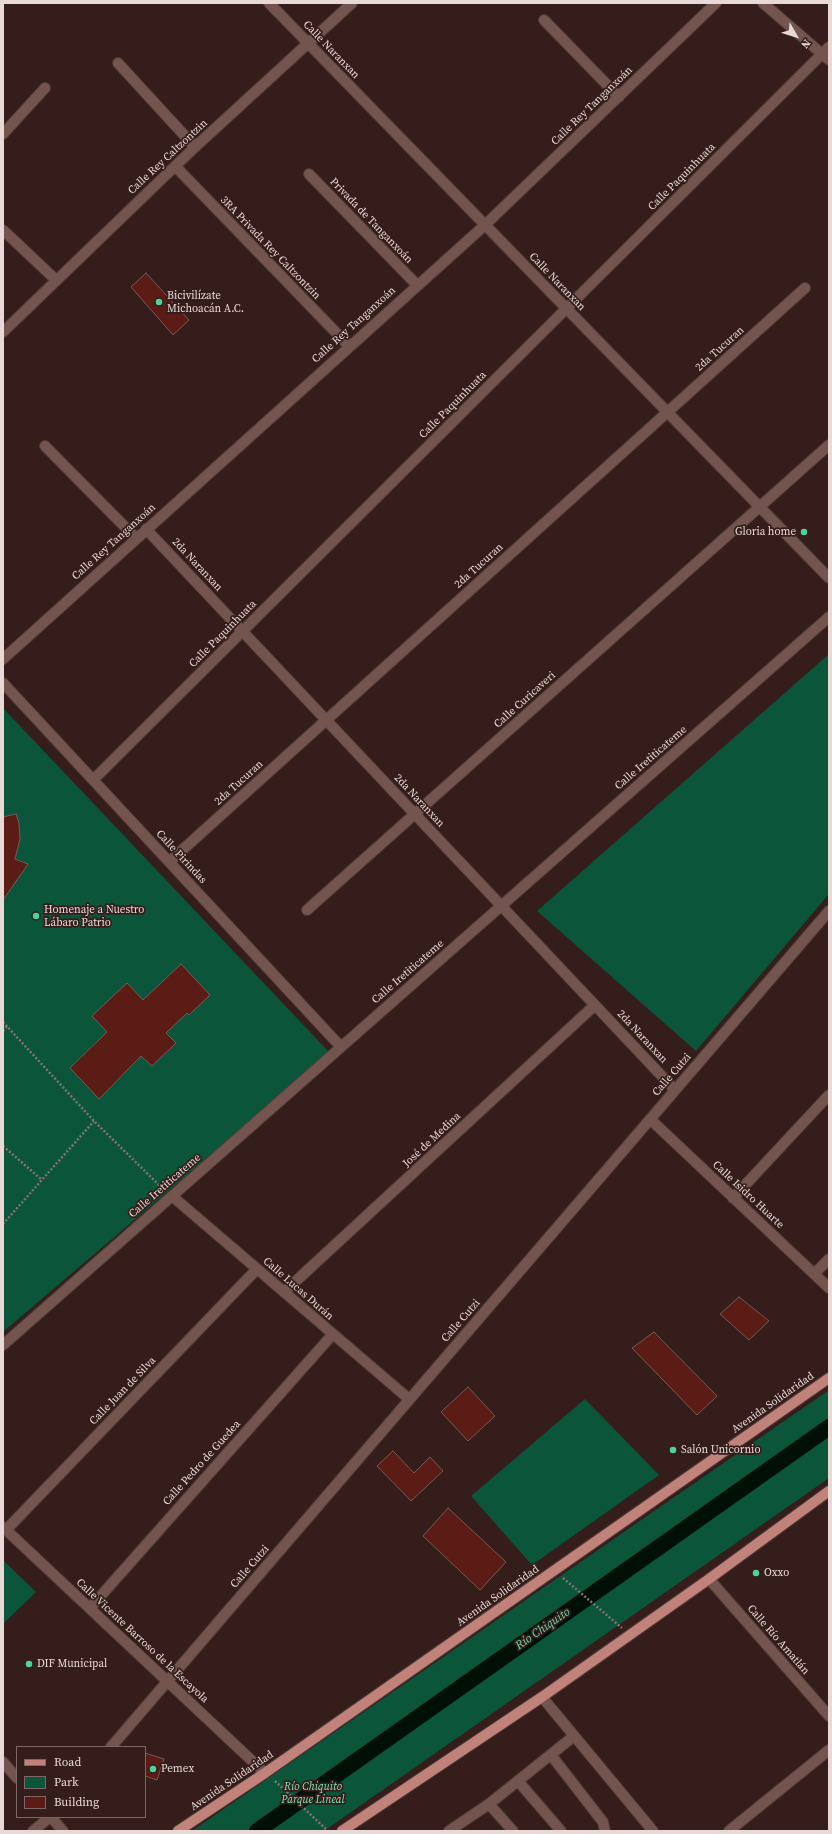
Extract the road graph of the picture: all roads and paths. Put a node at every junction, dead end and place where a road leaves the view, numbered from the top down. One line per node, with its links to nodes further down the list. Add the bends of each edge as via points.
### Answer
1 (269, 3): 6 (street, Calle Naranxan)
2 (352, 3): 6 (street, Calle Rey Caltzontzin)
3 (716, 3): 10 (street, Calle Rey Tanganxoán)
4 (763, 3): 7 (street)
5 (544, 20): 10 (street)
6 (308, 44): 12 (street, Calle Rey Caltzontzin); 15 (street, Calle Naranxan)
7 (827, 54): 20 (street, Calle Paquinhuata)
8 (118, 63): 12 (street)
9 (45, 88): 11 (street)
10 (619, 97): 15 (street, Calle Rey Tanganxoán)
11 (3, 134)
12 (195, 147): 13 (street, Calle Rey Caltzontzin)
13 (175, 166): 17 (street, Calle Rey Caltzontzin); 22 (street, 3RA Privada Rey Caltzontzin)
14 (309, 174): 18 (street, Privada de Tanganxoán)
15 (485, 225): 18 (street, Calle Rey Tanganxoán); 20 (street, Calle Naranxan)
16 (3, 230): 17 (street)
17 (56, 280): 21 (street, Calle Rey Caltzontzin)
18 (417, 285): 22 (street, Calle Rey Tanganxoán)
19 (805, 288): 23 (street, 2da Tucuran)
20 (566, 309): 23 (street, Calle Naranxan); 31 (street, Calle Paquinhuata)
21 (3, 332)
22 (349, 346): 27 (street, Calle Rey Tanganxoán)
23 (667, 412): 26 (street, Calle Naranxan); 34 (street, 2da Tucuran)
24 (829, 444): 26 (street, Calle Curicaveri)
25 (45, 446): 28 (street)
26 (759, 507): 29 (street, Calle Naranxan); 36 (street, Calle Curicaveri)
27 (146, 529): 28 (street, Calle Rey Tanganxoán); 31 (street, 2da Naranxan)
28 (136, 538): 32 (street, Calle Rey Tanganxoán)
29 (829, 578)
30 (829, 617): 38 (street, Calle Iretiticateme)
31 (243, 632): 34 (street, 2da Naranxan); 35 (street, Calle Paquinhuata)
32 (3, 658)
33 (3, 683): 35 (street, Calle Pirindas)
34 (326, 720): 36 (street, 2da Naranxan); 37 (street, 2da Tucuran)
35 (93, 780): 37 (street, Calle Pirindas)
36 (415, 814): 38 (street, 2da Naranxan); 39 (street, Calle Curicaveri)
37 (169, 862): 45 (street, Calle Pirindas)
38 (501, 906): 41 (street, 2da Naranxan); 45 (street, Calle Iretiticateme)
39 (307, 910)
40 (829, 910): 46 (street, Calle Cutzi)
41 (595, 1005): 46 (street, 2da Naranxan); 59 (street, José de Medina)
42 (3, 1022): 43 (path)
43 (7, 1026): 44 (path); 49 (path)
44 (3, 1031)
45 (341, 1047): 52 (street, Calle Iretiticateme)
46 (675, 1090): 48 (street, Calle Cutzi)
47 (829, 1095): 53 (street)
48 (650, 1120): 53 (street, Calle Isidro Huarte); 63 (street, Calle Cutzi)
49 (94, 1121): 51 (path); 52 (path)
50 (3, 1146): 51 (path)
51 (42, 1180): 54 (path)
52 (172, 1196): 56 (street, Calle Lucas Durán); 61 (street, Calle Iretiticateme)
53 (733, 1198): 57 (street, Calle Isidro Huarte)
54 (3, 1224)
55 (829, 1259): 57 (street)
56 (257, 1269): 59 (street, Calle Lucas Durán); 65 (street, Calle Juan de Silva)
57 (814, 1274): 58 (street, Calle Isidro Huarte)
58 (829, 1288)
59 (284, 1292): 60 (street, Calle Lucas Durán)
60 (333, 1334): 63 (street, Calle Lucas Durán); 68 (street, Calle Pedro de Guedea)
61 (3, 1345)
62 (829, 1378): 66 (main road, Avenida Solidaridad)
63 (409, 1400): 70 (street, Calle Cutzi)
64 (829, 1491): 67 (main road)
65 (5, 1528): 68 (street, Calle Vicente Barroso de la Escayola)
66 (554, 1571): 69 (path); 78 (main road, Avenida Solidaridad)
67 (709, 1578): 69 (main road); 72 (street, Calle Río Amatlán)
68 (90, 1608): 70 (street, Calle Vicente Barroso de la Escayola)
69 (630, 1635): 71 (main road)
70 (167, 1681): 74 (street, Calle Cutzi); 78 (street, Calle Vicente Barroso de la Escayola)
71 (542, 1697): 73 (street); 88 (main road)
72 (829, 1716)
73 (574, 1736): 76 (street); 93 (street)
74 (112, 1746)
75 (829, 1750): 94 (street)
76 (551, 1756): 80 (street); 92 (street, via 603,1822)
77 (3, 1762): 79 (street)
78 (265, 1773): 86 (main road, Avenida Solidaridad); 87 (path)
79 (16, 1777)
80 (518, 1781): 81 (street); 91 (street)
81 (489, 1804): 89 (street); 90 (street)
82 (50, 1818): 84 (street)
83 (52, 1818): 85 (street)
84 (33, 1831)
85 (63, 1831)
86 (178, 1831)
87 (328, 1831)
88 (342, 1831)
89 (449, 1831)
90 (513, 1831)
91 (560, 1831)
92 (605, 1831)
93 (653, 1831)
94 (729, 1831)

